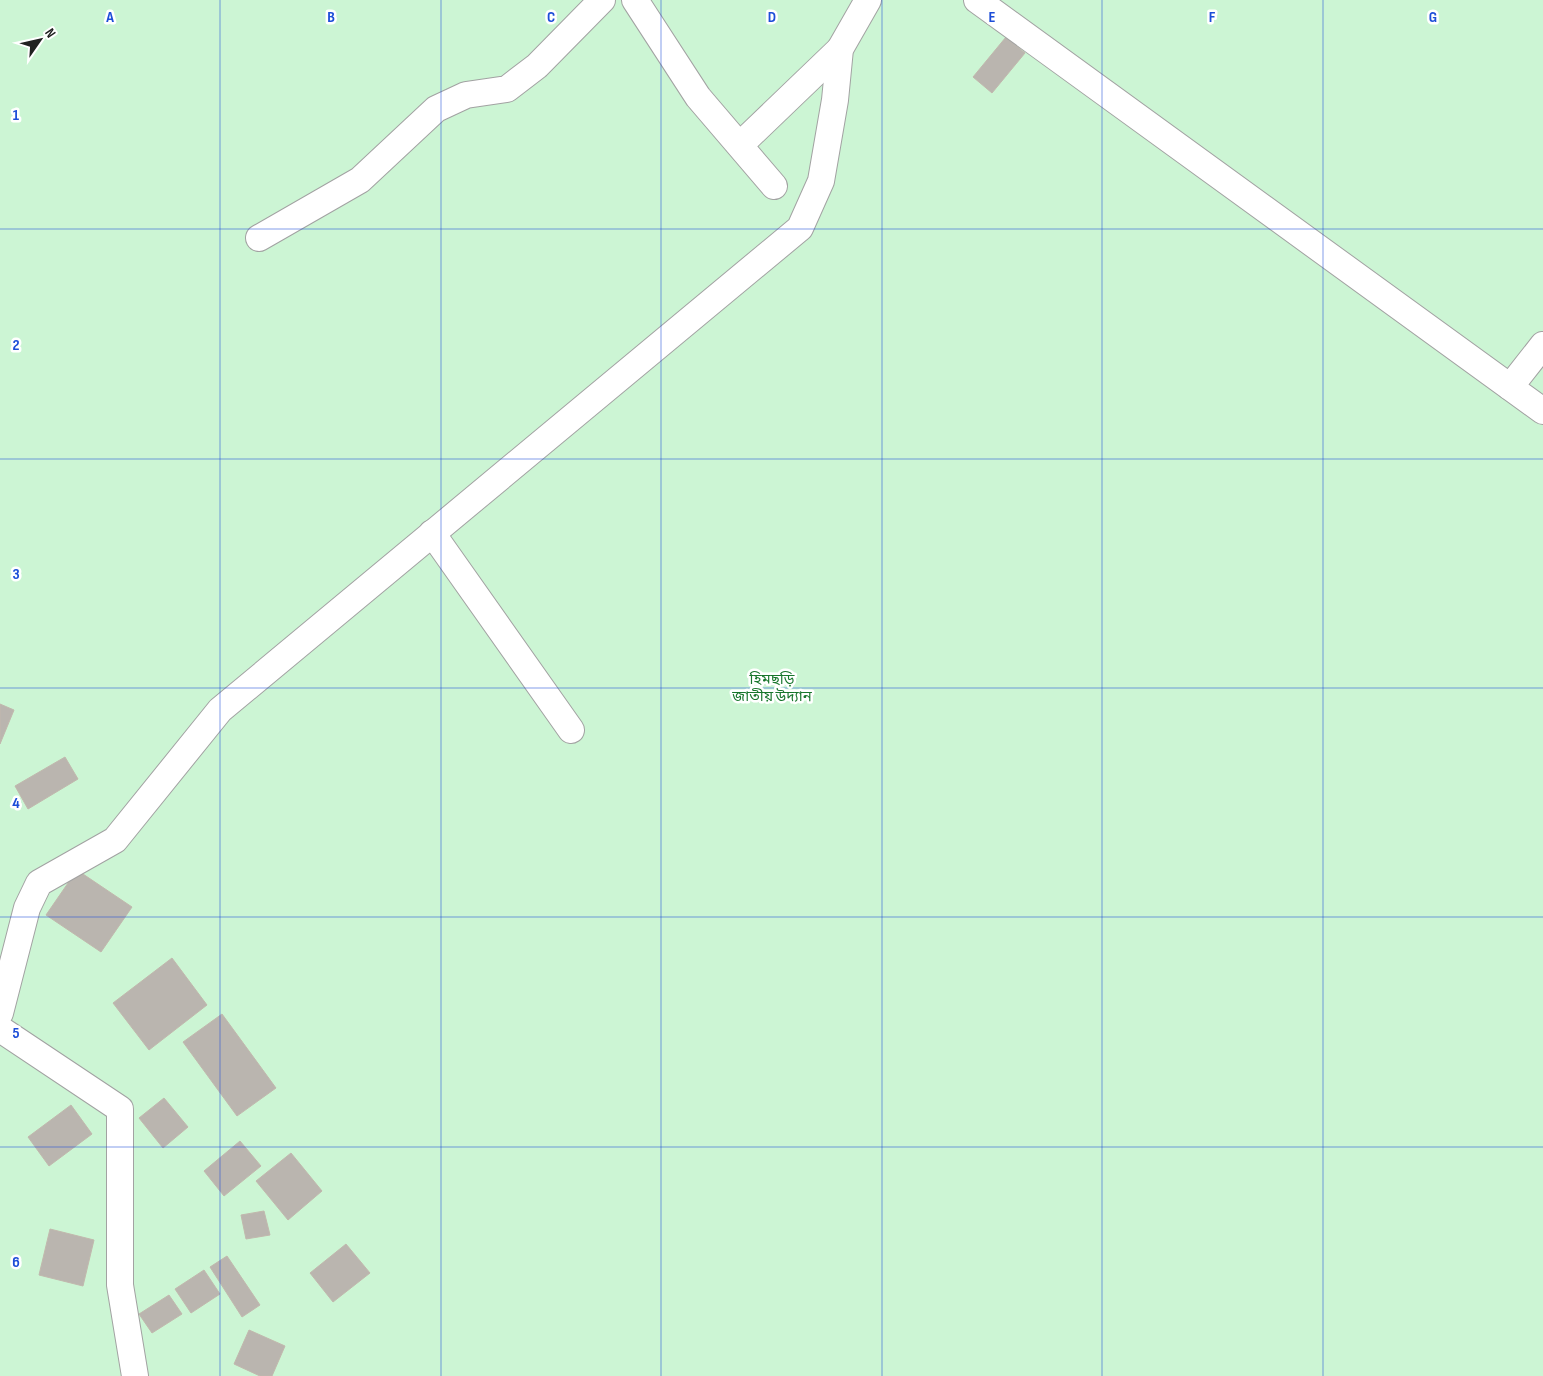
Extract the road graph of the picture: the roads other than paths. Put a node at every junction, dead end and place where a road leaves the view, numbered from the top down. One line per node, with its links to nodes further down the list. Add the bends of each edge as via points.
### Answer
1 (602, 0): 8 (street, via 537,66 507,89 466,95 436,109 360,180)
2 (635, 0): 6 (street, via 698,97)
3 (868, 0): 5 (street)
4 (978, 0): 10 (street)
5 (840, 48): 6 (street); 12 (street, via 821,181 800,228)
6 (740, 145): 7 (street)
7 (774, 186)
8 (259, 238)
9 (1543, 345): 10 (street)
10 (1510, 387): 11 (street)
11 (1543, 411)
12 (432, 533): 13 (street); 14 (street, via 220,710 115,840 39,884 27,908)
13 (571, 730)
14 (0, 1013)
15 (0, 1028): 16 (street, via 120,1109 120,1285)
16 (134, 1376)

